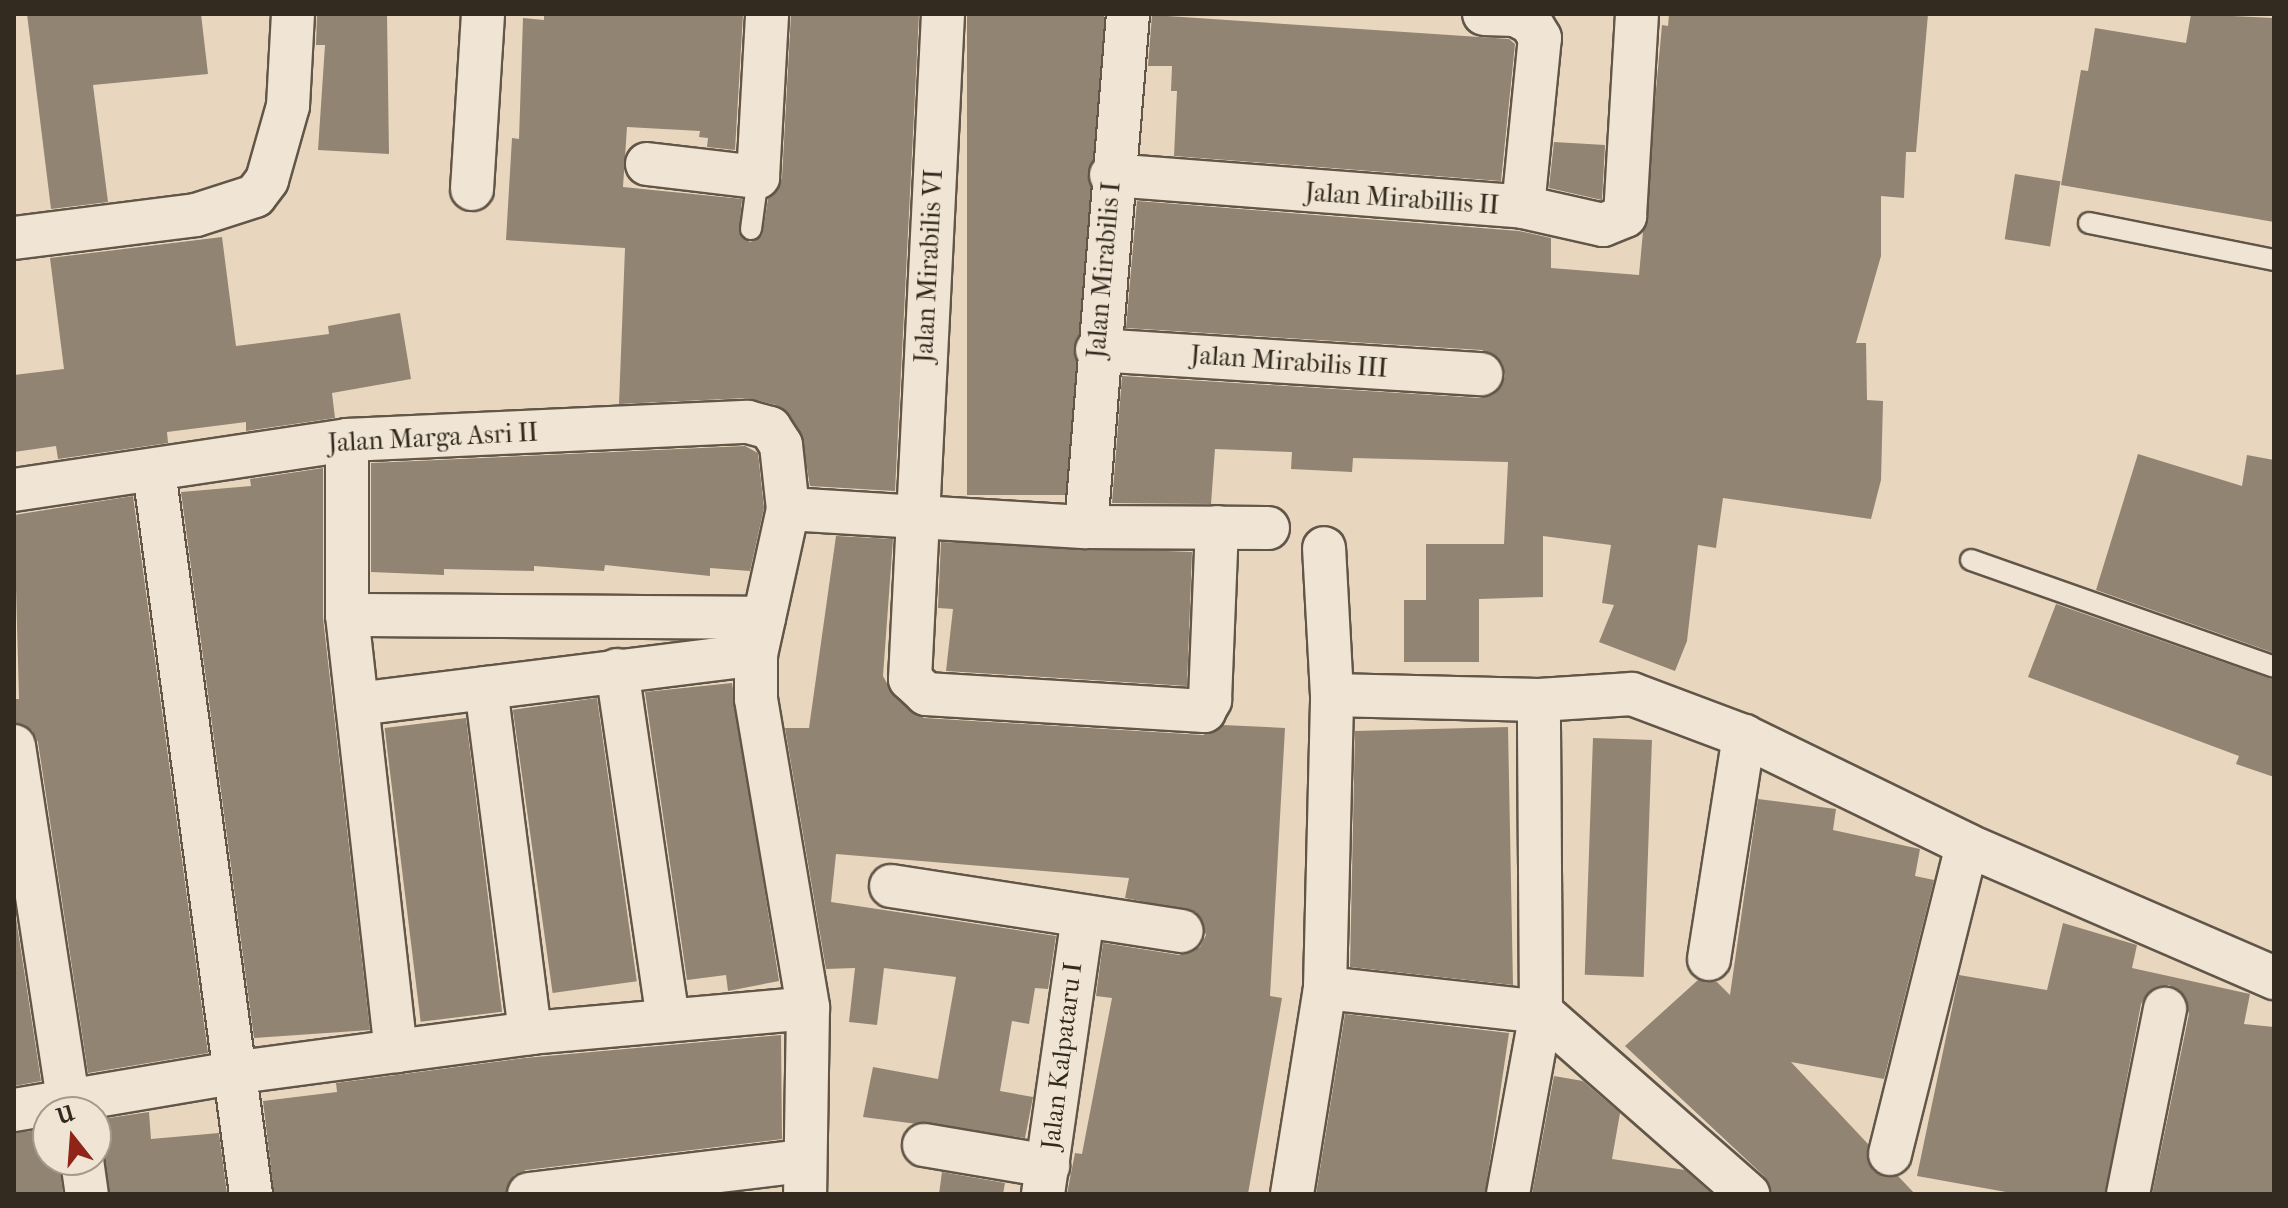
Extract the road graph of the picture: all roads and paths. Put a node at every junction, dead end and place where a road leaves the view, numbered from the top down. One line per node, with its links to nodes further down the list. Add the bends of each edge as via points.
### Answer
1 (293, 14): 15 (street, via 288,106 267,180 255,196 196,215)
2 (483, 14): 11 (street)
3 (767, 14): 10 (street)
4 (943, 14): 23 (street, Jalan Mirabilis VI)
5 (1128, 14): 9 (street, Jalan Mirabilis I)
6 (1484, 14): 12 (street, Jalan Mirabillis II, via 1515,15 1531,23 1540,38)
7 (1637, 14): 12 (street, via 1625,216 1603,225)
8 (647, 164): 10 (street)
9 (1111, 175): 12 (street, Jalan Mirabillis II); 17 (street, Jalan Mirabilis I)
10 (758, 177): 14 (lane)
11 (472, 189)
12 (1523, 207)
13 (2089, 223): 16 (lane)
14 (751, 229)
15 (14, 238)
16 (2274, 260)
17 (1097, 350): 18 (street, Jalan Mirabilis III); 24 (street, Jalan Mirabilis I)
18 (1481, 374)
19 (347, 440): 20 (street, Jalan Marga Asri II); 22 (street, Jalan Marga Asri II, via 748,422 770,428 781,445); 29 (street)
20 (154, 471): 21 (street, Jalan Marga Asri II); 52 (street)
21 (14, 490)
22 (788, 509): 23 (street); 30 (street, Jalan Marga Asri II)
23 (915, 517): 24 (street); 25 (street, Jalan Mirabilis VI, via 910,679 916,689 1191,715 1204,711 1210,700)
24 (1086, 527): 25 (street)
25 (1217, 527): 26 (street)
26 (1268, 528)
27 (1324, 548): 34 (street)
28 (1971, 560): 31 (lane)
29 (347, 615): 30 (street); 36 (street)
30 (760, 636): 32 (street); 46 (street, Jalan Marga Asri II, via 756,699)
31 (2274, 667)
32 (617, 670): 33 (street); 49 (street)
33 (486, 688): 36 (street); 50 (street)
34 (1332, 695): 35 (street); 45 (street)
35 (1539, 700): 37 (street, via 1632,694); 48 (street)
36 (357, 704): 51 (street)
37 (1744, 736): 39 (street); 43 (street)
38 (14, 746): 53 (street)
39 (1967, 845): 44 (street); 56 (street)
40 (891, 886): 41 (street)
41 (1083, 917): 42 (street); 58 (street, Jalan Kalpataru I)
42 (1182, 931)
43 (1709, 959)
44 (2274, 978)
45 (1325, 988): 48 (street); 62 (street)
46 (808, 1008): 49 (street); 57 (street, Jalan Marga Asri II)
47 (2165, 1009): 64 (street)
48 (1541, 1012): 59 (street); 63 (street)
49 (668, 1018): 50 (street)
50 (530, 1033): 51 (street)
51 (396, 1051): 52 (street)
52 (232, 1073): 54 (street); 60 (street)
53 (66, 1096)
54 (112, 1098)
55 (924, 1145): 58 (street)
56 (1890, 1154)
57 (804, 1178): 61 (street)
58 (1045, 1180)
59 (1738, 1189)
60 (251, 1194)
61 (529, 1194)
62 (1292, 1194)
63 (1508, 1194)
64 (2128, 1194)

